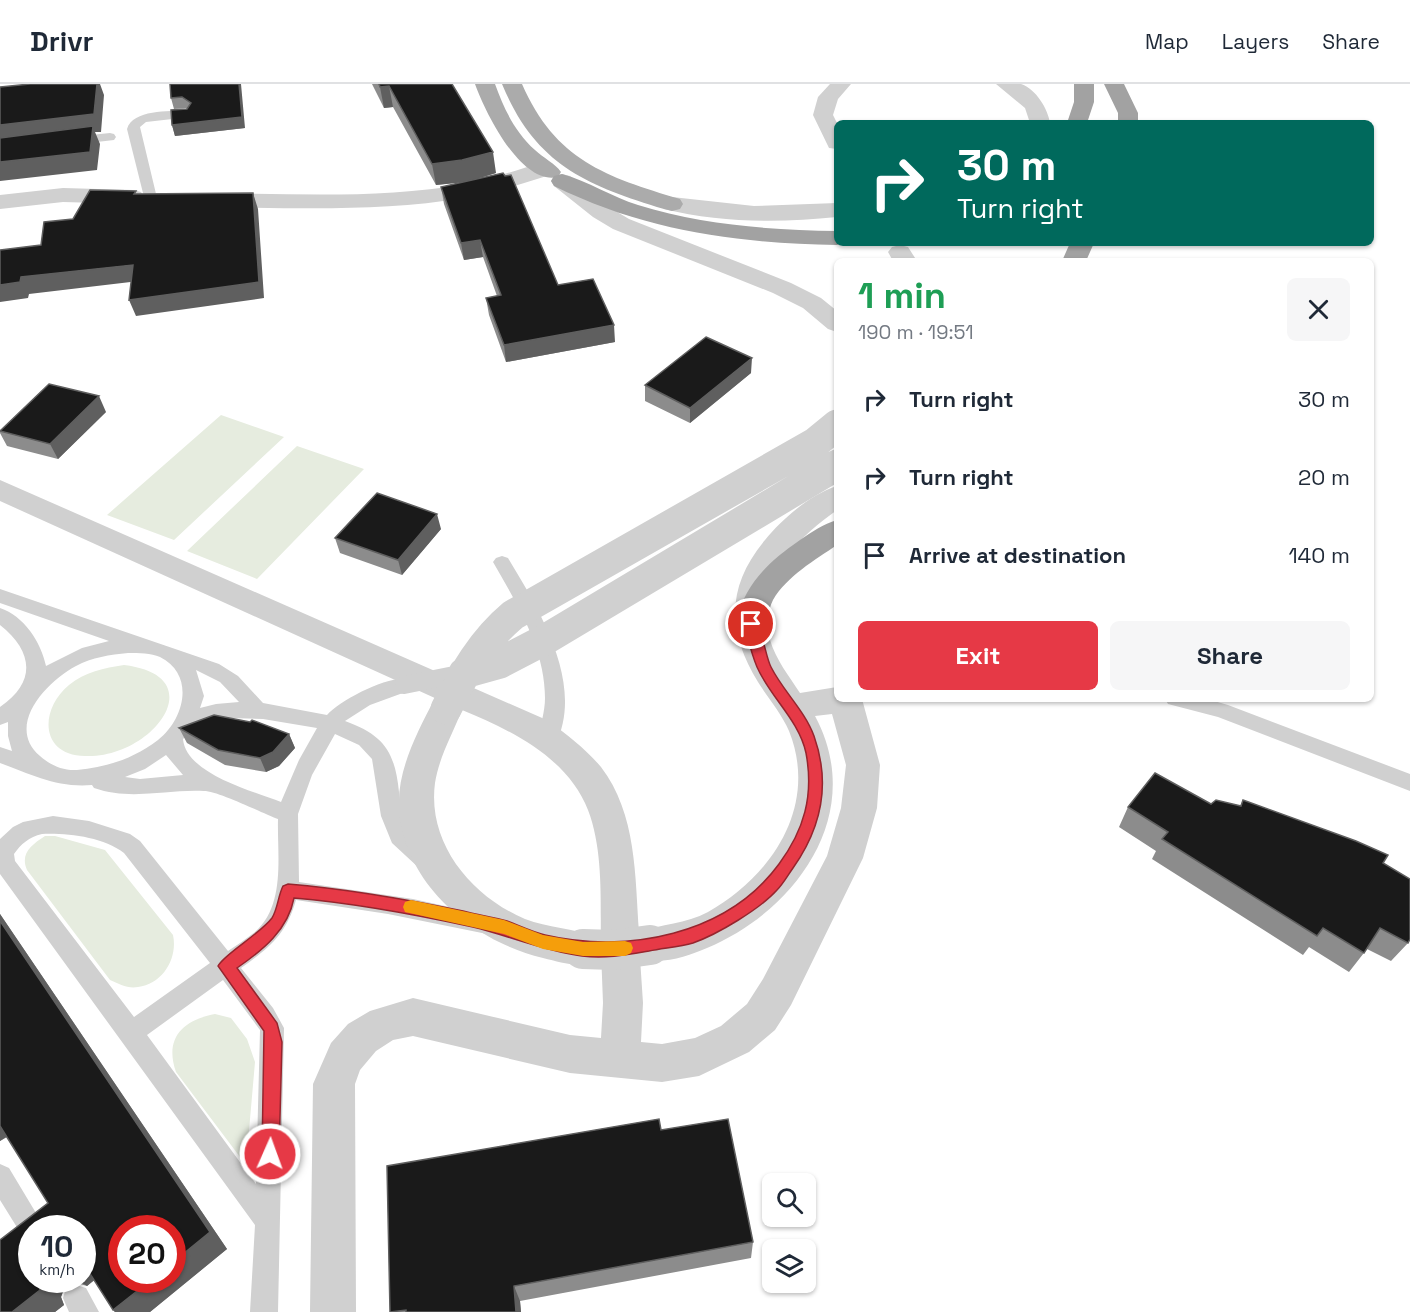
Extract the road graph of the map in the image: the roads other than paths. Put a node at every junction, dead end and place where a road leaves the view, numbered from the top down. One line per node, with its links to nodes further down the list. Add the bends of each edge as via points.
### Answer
1 (485, 84): 14 (main road, via 503,128)
2 (512, 84): 17 (main road, via 526,119 559,154 608,182)
3 (841, 84): 12 (street, via 824,106 823,115)
4 (1006, 84): 8 (street, via 1034,107)
5 (1083, 84): 9 (highway, via 1084,102)
6 (1113, 84): 10 (highway)
7 (186, 114): 15 (lane, via 143,119 134,125)
8 (1039, 120)
9 (1078, 120)
10 (1118, 120)
11 (110, 137): 13 (lane)
12 (834, 138)
13 (55, 143)
14 (554, 175): 15 (street, via 395,199); 20 (highway, via 613,204 672,223 750,235); 21 (street, via 621,224 782,288 812,303)
15 (150, 198): 16 (street, via 63,195)
16 (0, 202)
17 (672, 204): 18 (street, via 743,214); 19 (highway, via 738,217)
18 (834, 210)
19 (834, 220)
20 (834, 238)
21 (834, 321)
22 (834, 427): 33 (street, bridge, via 815,443 513,615 494,630)
23 (834, 467): 33 (street, bridge, via 546,639 500,663)
24 (0, 490): 43 (street, via 367,656 494,709)
25 (834, 498): 30 (street, via 794,528 769,554 753,589)
26 (834, 532): 30 (highway, via 768,586 757,602)
27 (502, 562): 43 (lane, via 533,618 550,662 555,698)
28 (0, 596): 31 (lane)
29 (0, 615): 34 (lane, via 31,644 36,662)
30 (753, 634): 38 (street, via 764,667)
31 (148, 647): 32 (lane); 34 (lane, via 124,645 72,660)
32 (169, 654): 39 (lane, via 227,677); 42 (lane, via 185,668 194,685 193,706)
33 (464, 673): 41 (lane, bridge, via 404,685 358,702); 49 (street, bridge, via 417,784 416,811 424,845)
34 (31, 693): 40 (lane); 45 (lane, via 21,710 18,744 25,756)
35 (834, 701): 38 (street)
36 (848, 702): 54 (street, via 863,765 859,808 845,858 777,992 761,1017 735,1039 699,1057 662,1063)
37 (1188, 702): 47 (lane, via 1221,710)
38 (790, 707): 51 (street, bridge, via 813,752 816,795 812,819 799,846 771,886 748,905 691,936 614,950 543,942)
39 (258, 711): 41 (lane); 42 (lane, via 215,712 192,720)
40 (0, 717)
41 (332, 724): 48 (lane, via 298,782); 49 (lane, via 353,730 376,748 388,776 389,807 400,838)
42 (178, 734): 45 (lane, via 150,758 121,772 89,778); 46 (lane, via 172,750)
43 (548, 739): 54 (street, via 589,778 606,811 616,854 623,1003)
44 (0, 755): 45 (lane)
45 (50, 773): 46 (lane, via 140,787)
46 (207, 782): 48 (lane)
47 (1410, 783)
48 (288, 814): 50 (lane)
49 (436, 868): 51 (street, via 462,898)
50 (288, 890): 51 (lane, via 405,906); 52 (lane, via 277,923)
51 (504, 927)
52 (226, 966): 53 (lane); 53 (lane, via 123,840 48,823 14,839 3,852 5,864); 57 (lane, via 272,1028)
53 (131, 1033): 57 (lane)
54 (620, 1059): 59 (street, via 570,1054 412,1017 370,1030 353,1044 340,1063 334,1084)
55 (0, 1177): 56 (lane)
56 (25, 1215)
57 (268, 1221): 58 (lane)
58 (264, 1312)
59 (333, 1312)

